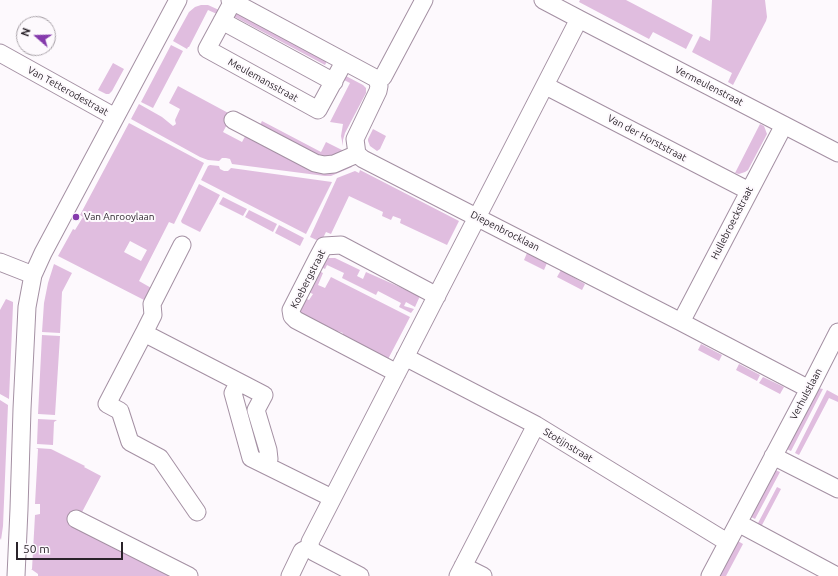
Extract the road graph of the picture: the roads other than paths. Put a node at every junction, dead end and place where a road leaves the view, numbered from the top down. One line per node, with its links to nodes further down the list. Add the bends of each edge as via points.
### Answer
1 (178, 0): 12 (street)
2 (424, 0): 9 (street, via 383,77)
3 (543, 0): 5 (street, Vermeulenstraat)
4 (231, 1): 6 (street, Meulemansstraat); 8 (street, Meulemansstraat)
5 (579, 19): 11 (street); 14 (street, Vermeulenstraat)
6 (222, 21): 10 (street); 10 (street, Meulemansstraat, via 207,49 318,110)
7 (0, 53): 12 (street, Van Tetterodestraat)
8 (344, 62): 9 (street, Meulemansstraat); 10 (street, Meulemansstraat)
9 (377, 79): 16 (street, via 378,91 355,139)
10 (334, 82)
11 (546, 86): 17 (street, Van der Horststraat); 18 (street)
12 (115, 117): 21 (street, via 42,253)
13 (233, 120): 16 (street, via 315,163 334,164)
14 (784, 125): 15 (street, Vermeulenstraat); 17 (street, Hullebroeckstraat)
15 (838, 152)
16 (357, 154): 18 (street, Diepenbrocklaan)
17 (749, 191): 23 (street, Hullebroeckstraat)
18 (478, 217): 22 (street); 23 (street, Diepenbrocklaan)
19 (182, 244): 25 (street, via 152,304 153,315)
20 (0, 262): 21 (street)
21 (33, 276): 41 (street, via 27,307)
22 (437, 296): 26 (street); 27 (street, Koebergstraat, via 342,245 324,246 314,265 291,310 292,316)
23 (681, 322): 29 (street, Diepenbrocklaan)
24 (838, 332): 29 (street, Verhulstlaan)
25 (144, 333): 28 (street); 35 (street, via 107,404 120,411 130,442 160,458)
26 (405, 357): 27 (street); 30 (street, Stotijnstraat)
27 (397, 373): 34 (street)
28 (239, 382): 32 (street, via 233,393 251,458); 32 (street, via 264,395 256,410 268,450 269,459)
29 (809, 389): 31 (street, Verhulstlaan)
30 (536, 425): 38 (street, Stotijnstraat); 40 (street)
31 (773, 456): 33 (street); 37 (street, Verhulstlaan)
32 (266, 465): 34 (street)
33 (838, 489)
34 (332, 498): 39 (street, via 310,542)
35 (197, 512)
36 (76, 519): 42 (street)
37 (738, 523): 38 (street, Verhulstlaan); 47 (street)
38 (727, 542): 46 (street, Verhulstlaan)
39 (310, 547): 43 (street, via 302,551); 44 (street, via 314,552)
40 (460, 571): 45 (street)
41 (16, 574)
42 (189, 576)
43 (290, 576)
44 (360, 576)
45 (483, 576)
46 (710, 576)
47 (837, 576)

